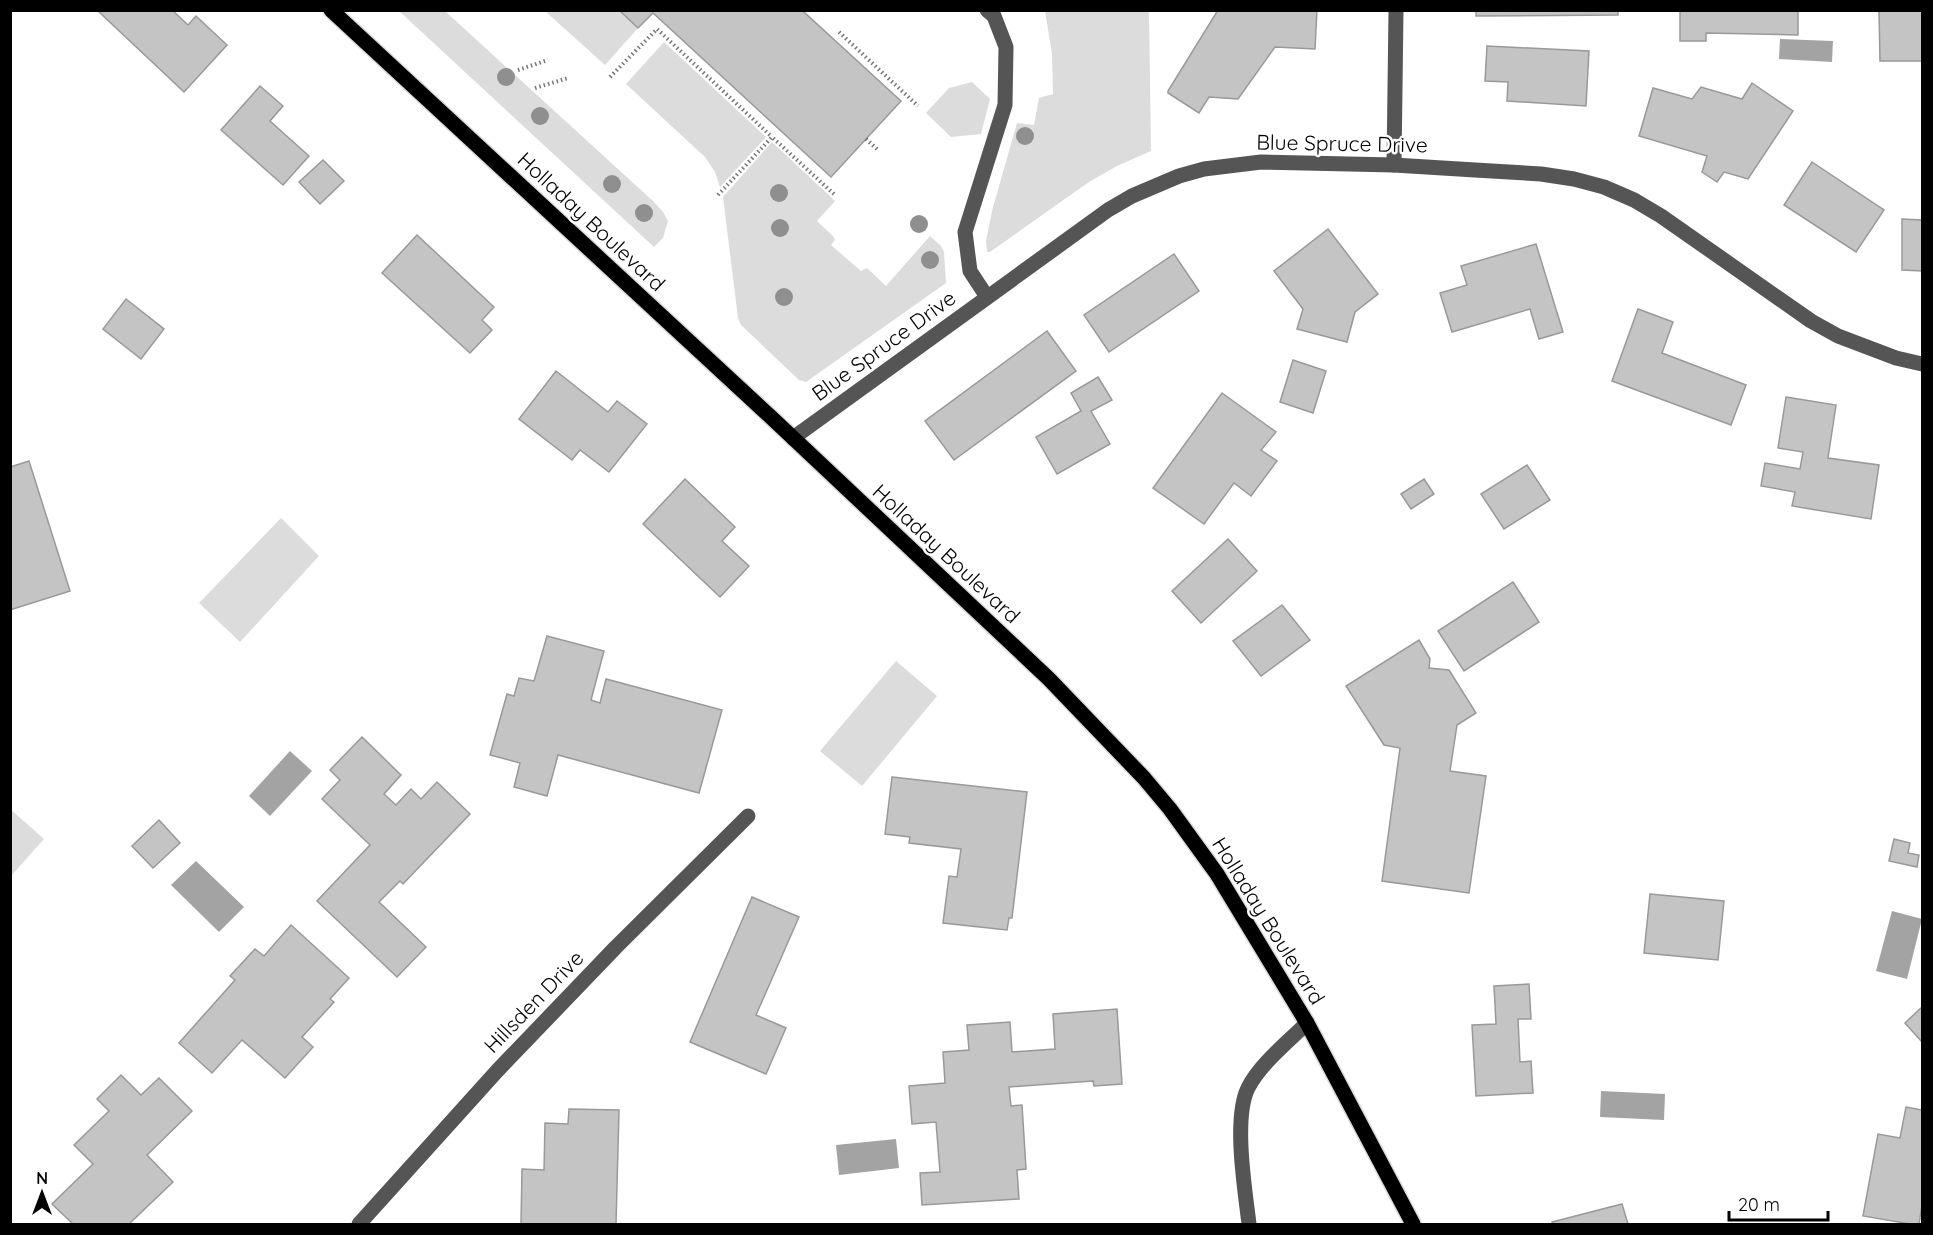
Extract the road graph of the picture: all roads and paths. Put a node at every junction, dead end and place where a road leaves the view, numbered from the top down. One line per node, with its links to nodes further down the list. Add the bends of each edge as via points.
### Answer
1 (331, 10): 19 (main road, Holladay Boulevard)
2 (987, 10): 17 (street, via 994,16 1006,47 1005,105 965,232 970,271)
3 (1396, 10): 14 (street)
4 (839, 32): 10 (path)
5 (548, 60): 6 (path)
6 (518, 70)
7 (610, 77): 11 (path, via 657,28)
8 (568, 78): 9 (path)
9 (535, 88)
10 (918, 106)
11 (772, 137): 15 (path); 16 (path)
12 (866, 139): 13 (path)
13 (878, 150)
14 (1394, 165): 17 (street, Blue Spruce Drive, via 1261,162 1179,176 1108,210); 18 (street, Blue Spruce Drive, via 1541,174 1605,187 1661,216 1811,321 1867,348)
15 (718, 195)
16 (835, 195)
17 (987, 297): 19 (street, Blue Spruce Drive)
18 (1923, 364)
19 (793, 438): 21 (main road, Holladay Boulevard, via 1049,679 1144,778 1217,874)
20 (748, 816): 22 (street, Hillsden Drive, via 504,1063)
21 (1307, 1023): 23 (street, via 1266,1063 1248,1088 1240,1124); 24 (main road, Holladay Boulevard)
22 (359, 1224)
23 (1249, 1224)
24 (1413, 1224)

